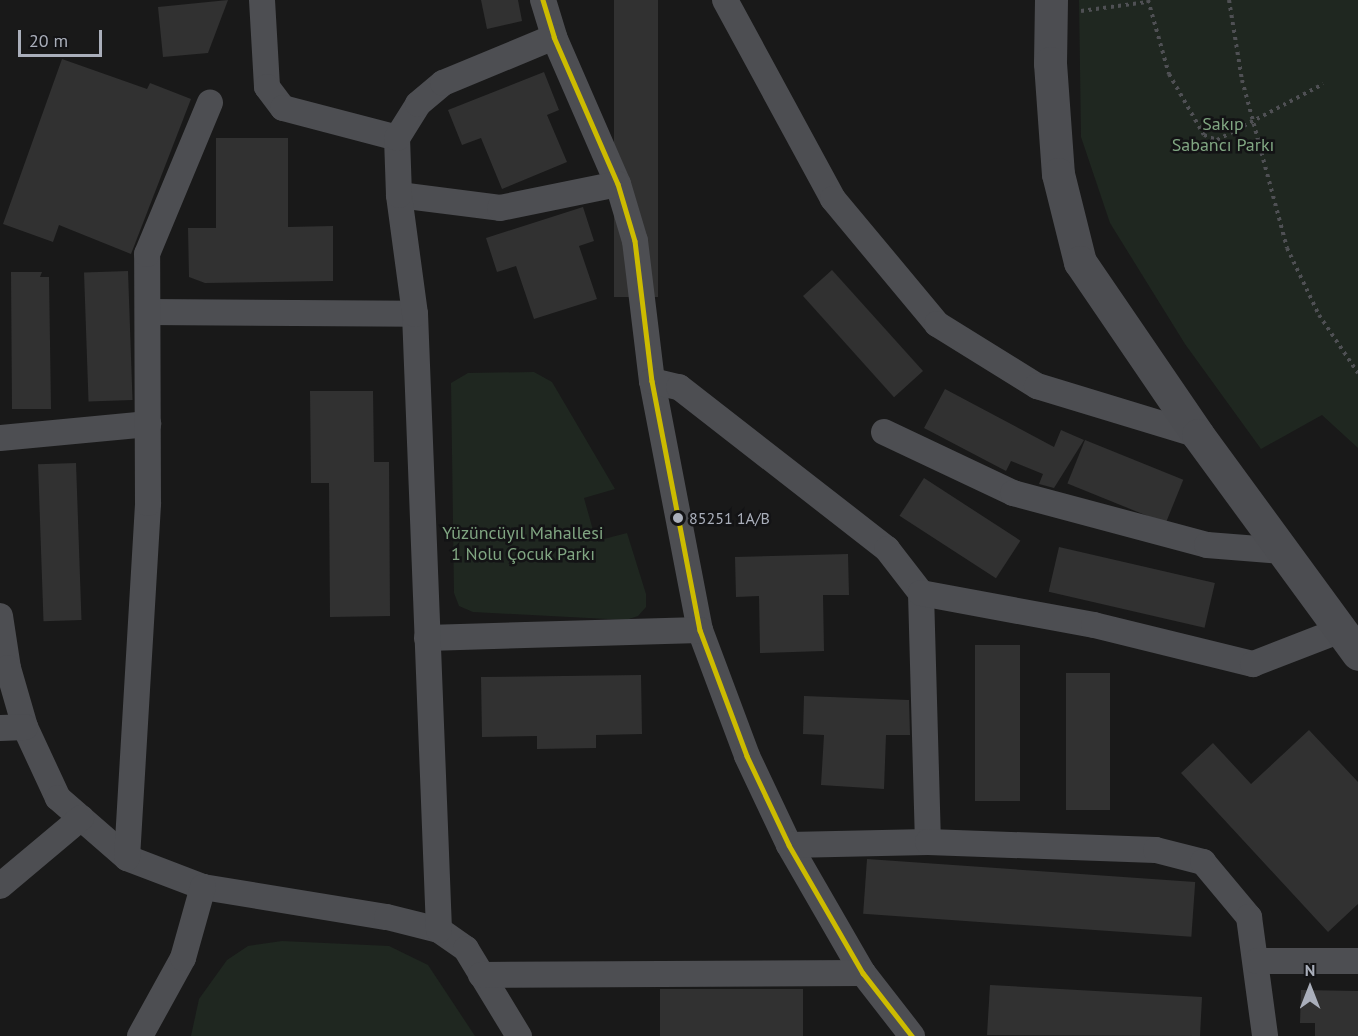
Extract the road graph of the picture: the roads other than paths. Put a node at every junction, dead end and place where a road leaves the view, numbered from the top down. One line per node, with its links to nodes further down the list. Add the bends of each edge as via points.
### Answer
1 (262, 0): 7 (street, via 267,87 283,108)
2 (543, 0): 5 (street)
3 (725, 0): 15 (street, via 833,199 938,324 1037,386)
4 (1050, 7): 15 (street, via 1058,174 1080,262)
5 (554, 37): 7 (street, via 443,83 418,104); 8 (street)
6 (210, 103): 10 (street, via 147,254)
7 (397, 138): 9 (street)
8 (618, 184): 9 (street, via 500,208); 12 (street, via 635,241)
9 (399, 195): 11 (street)
10 (148, 312): 11 (street); 13 (street)
11 (415, 314): 21 (street)
12 (652, 381): 18 (street, via 679,387 887,549); 20 (street)
13 (148, 424): 16 (street); 27 (street, via 148,503)
14 (884, 432): 17 (street, via 1013,493 1207,545)
15 (1198, 435): 17 (street)
16 (0, 438)
17 (1284, 551): 22 (street)
18 (921, 593): 22 (street, via 1094,625 1253,664); 25 (street)
19 (0, 616): 23 (street)
20 (700, 630): 21 (street); 26 (street, via 747,756)
21 (427, 638): 30 (street)
22 (1348, 643)
23 (12, 728): 24 (street, via 58,798)
24 (81, 818): 27 (street); 28 (street)
25 (928, 842): 26 (street); 31 (street, via 1156,850 1203,862 1249,916)
26 (789, 845): 33 (street)
27 (127, 858): 29 (street)
28 (0, 886)
29 (203, 887): 30 (street, via 387,916); 35 (street, via 183,958)
30 (439, 930): 34 (street, via 466,949)
31 (1257, 961): 32 (street); 38 (street)
32 (1358, 961)
33 (862, 973): 34 (street); 37 (street)
34 (481, 975): 36 (street)
35 (140, 1036)
36 (519, 1036)
37 (912, 1036)
38 (1265, 1036)

